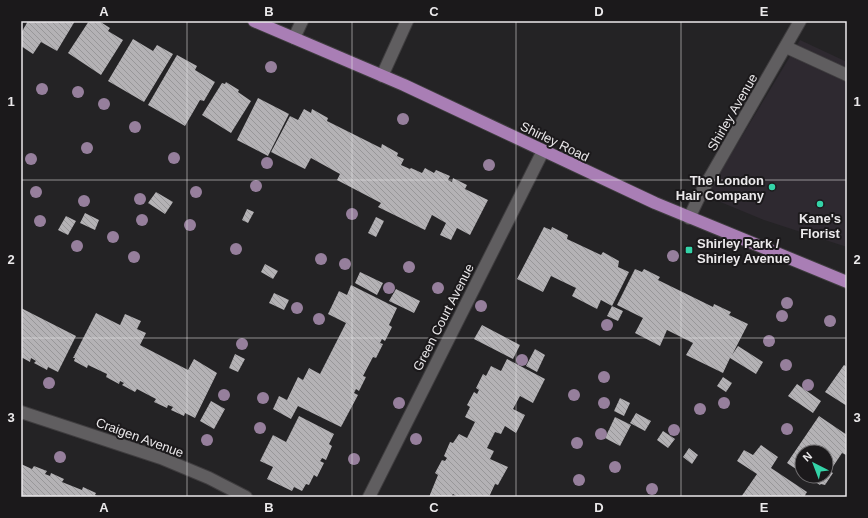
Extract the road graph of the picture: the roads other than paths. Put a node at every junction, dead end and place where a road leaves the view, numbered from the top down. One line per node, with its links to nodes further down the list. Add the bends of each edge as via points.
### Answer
1 (254, 21): 5 (main road, Shirley Road)
2 (302, 21): 5 (street)
3 (407, 21): 8 (street)
4 (800, 21): 6 (street, Shirley Avenue)
5 (294, 38): 8 (main road, Shirley Road)
6 (786, 47): 7 (street); 10 (street, Shirley Avenue)
7 (847, 75)
8 (382, 76): 9 (main road, Shirley Road)
9 (543, 151): 10 (main road, Shirley Road); 14 (street, Green Court Avenue)
10 (689, 218): 11 (main road, Shirley Road)
11 (847, 282)
12 (21, 412): 13 (street, Craigen Avenue, via 161,458)
13 (246, 497)
14 (369, 497)

